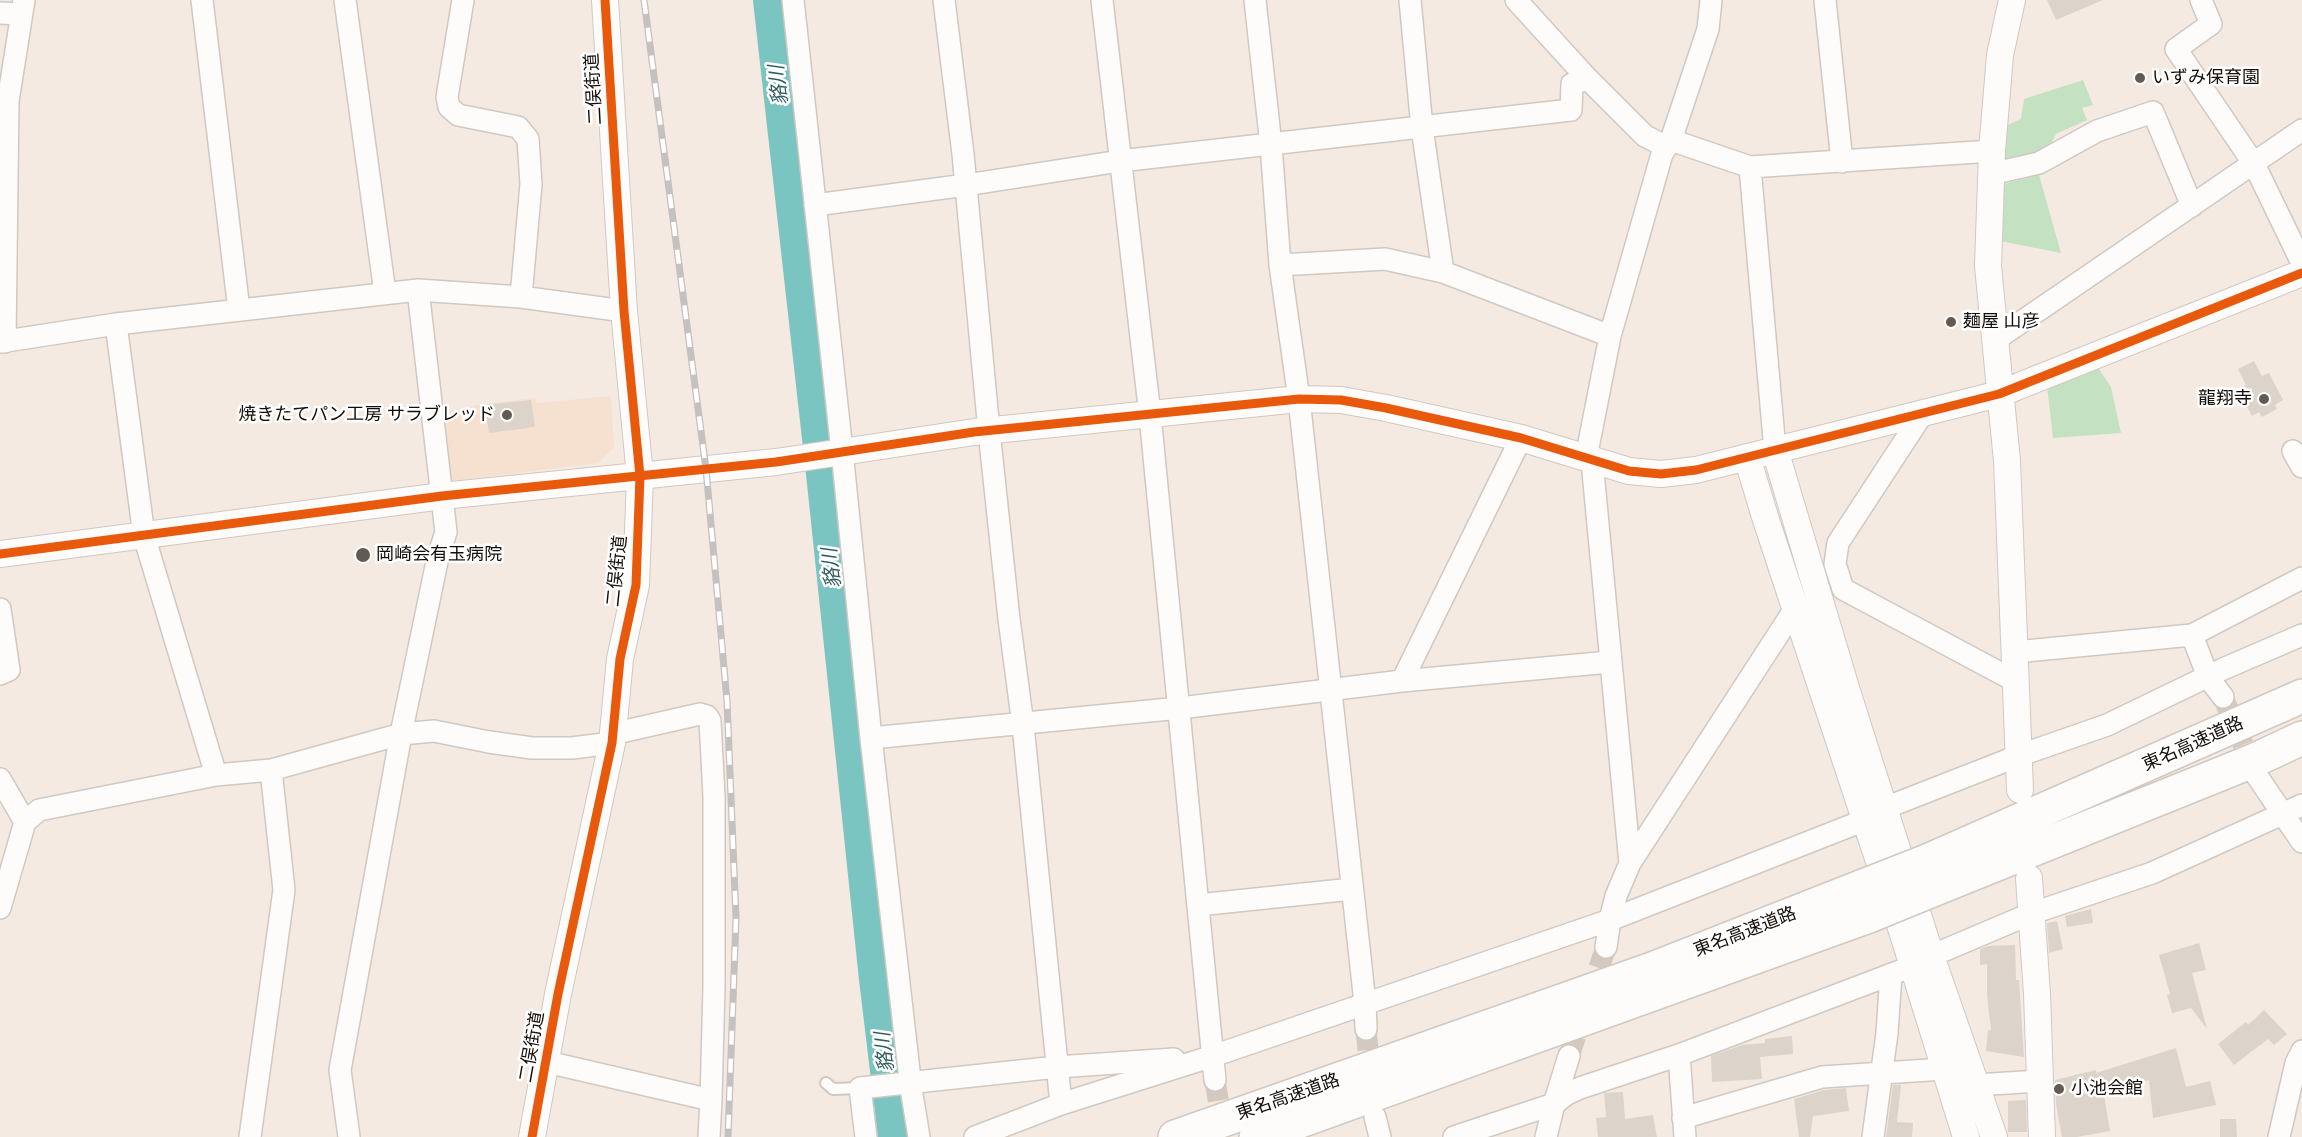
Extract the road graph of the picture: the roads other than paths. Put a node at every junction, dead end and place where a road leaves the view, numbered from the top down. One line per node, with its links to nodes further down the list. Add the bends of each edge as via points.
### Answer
1 (202, 0): 36 (street)
2 (345, 0): 34 (street)
3 (463, 0): 35 (street, via 447,97 449,107 458,115 518,127 528,139 531,184)
4 (605, 0): 37 (street, 二俣街道)
5 (793, 0): 27 (street)
6 (944, 0): 26 (street)
7 (1102, 0): 21 (street)
8 (1255, 0): 20 (street)
9 (1410, 0): 17 (street)
10 (1516, 0): 16 (street)
11 (1711, 0): 19 (street, via 1708,29)
12 (1825, 0): 22 (street)
13 (2012, 0): 23 (street, via 2000,55)
14 (2201, 0): 24 (street, via 2211,24 2176,49)
15 (15, 9): 41 (street, via 8,101)
16 (1588, 79): 17 (street, via 1572,84 1571,110); 19 (street, via 1645,136)
17 (1422, 128): 20 (street); 31 (street)
18 (2302, 130): 24 (street)
19 (1669, 143): 25 (street); 39 (street, via 1662,154)
20 (1271, 145): 21 (street); 30 (street)
21 (1120, 161): 26 (street); 45 (street)
22 (1842, 162): 23 (street); 25 (street)
23 (1992, 163): 28 (street, via 2039,163 2097,131 2153,112); 40 (street, via 1988,266)
24 (2254, 164): 28 (street); 29 (street)
25 (1750, 167): 48 (street)
26 (966, 185): 27 (street); 46 (street)
27 (815, 205): 49 (street)
28 (2192, 206): 40 (street)
29 (2302, 263)
30 (1280, 265): 31 (street, via 1385,259); 43 (street)
31 (1443, 272): 39 (street)
32 (2302, 273): 42 (street)
33 (418, 290): 34 (street); 35 (street); 53 (street)
34 (385, 293): 36 (street)
35 (521, 297): 37 (street)
36 (239, 310): 38 (street)
37 (624, 311): 52 (street, 二俣街道)
38 (116, 324): 41 (street); 54 (street)
39 (1610, 336): 51 (street)
40 (1995, 340): 42 (street)
41 (2, 342)
42 (1999, 394): 44 (street); 61 (street, via 2007,461)
43 (1299, 399): 45 (street); 47 (street, via 1341,400); 67 (street)
44 (1923, 413): 48 (street); 66 (street, via 1838,543 1835,564 1843,589)
45 (1150, 415): 46 (street); 70 (street)
46 (989, 431): 49 (street); 71 (street)
47 (1521, 438): 51 (street); 65 (street)
48 (1775, 450): 50 (street); 84 (street)
49 (840, 452): 52 (street); 74 (street)
50 (1747, 457): 51 (street, via 1661,474 1629,471); 57 (street)
51 (1589, 460): 62 (street)
52 (640, 476): 53 (street); 73 (street, 二俣街道, via 636,585 620,659)
53 (442, 496): 54 (street); 72 (street, via 446,532)
54 (144, 536): 55 (street); 78 (street)
55 (0, 554)
56 (2302, 578): 59 (street)
57 (1796, 607): 84 (street); 87 (street)
58 (0, 609): 63 (street, via 9,670)
59 (2192, 635): 61 (street); 64 (street)
60 (2302, 635): 64 (street)
61 (2015, 652): 66 (street)
62 (1610, 662): 65 (street); 87 (street)
63 (0, 674)
64 (2208, 677): 69 (street); 76 (street, via 2107,725)
65 (1402, 681): 67 (street)
66 (2016, 682): 76 (street)
67 (1330, 688): 70 (street); 90 (street)
68 (2302, 696): 88 (highway, 東名高速道路)
69 (2223, 697)
70 (1180, 708): 71 (street); 92 (street)
71 (1023, 725): 74 (street); 105 (street)
72 (401, 734): 73 (street, via 434,731 489,742 572,748); 77 (street); 120 (street, via 340,1070)
73 (612, 738): 104 (street, 二俣街道); 115 (street, via 700,714 710,721 714,796)
74 (871, 738): 110 (street)
75 (2302, 738): 88 (highway, 東名高速道路, via 2255,760)
76 (2018, 756): 81 (street); 84 (street)
77 (271, 770): 78 (street); 119 (street, via 284,890)
78 (216, 775): 85 (street, via 39,810)
79 (2257, 776): 83 (street)
80 (0, 779): 85 (street)
81 (2020, 790)
82 (2302, 805): 83 (street)
83 (2282, 813): 86 (street); 94 (street, via 2152,873)
84 (1875, 814): 95 (street); 97 (street)
85 (25, 822): 93 (street)
86 (2302, 842)
87 (1630, 863): 95 (street)
88 (1931, 875): 91 (highway, 東名高速道路, bridge)
89 (2029, 878): 94 (street)
90 (1352, 889): 92 (street); 98 (street)
91 (1866, 901): 126 (highway, 東名高速道路, via 1641,973); 127 (highway, 東名高速道路)
92 (1198, 905): 103 (street)
93 (0, 908)
94 (2030, 914): 97 (street); 109 (street)
95 (1610, 920): 96 (street); 98 (street)
96 (1606, 947)
97 (1912, 965): 101 (street); 106 (street); 107 (street); 112 (street)
98 (1365, 1003): 99 (street); 103 (street)
99 (1365, 1029)
100 (2302, 1051): 114 (street)
101 (1679, 1055): 117 (street, via 1580,1088); 118 (street)
102 (1569, 1056): 117 (street)
103 (1207, 1058): 105 (street); 108 (street); 116 (street)
104 (547, 1062): 115 (street); 121 (street, 二俣街道)
105 (1057, 1067): 110 (street); 116 (street)
106 (1944, 1069): 107 (street); 131 (street)
107 (1883, 1074): 118 (street, via 1822,1077); 130 (street)
108 (1215, 1080)
109 (2039, 1081): 112 (street); 133 (street)
110 (910, 1082): 113 (street); 124 (street)
111 (826, 1083): 113 (lane, via 839,1090)
112 (1976, 1085): 132 (street)
113 (863, 1087): 123 (street)
114 (2296, 1087): 134 (street)
115 (711, 1100): 122 (street)
116 (1061, 1104): 125 (street)
117 (1554, 1104): 128 (street); 129 (street)
118 (1684, 1128)
119 (250, 1137)
120 (349, 1137)
121 (532, 1137)
122 (709, 1137)
123 (866, 1137)
124 (919, 1137)
125 (975, 1137)
126 (1175, 1137)
127 (1256, 1137)
128 (1454, 1137)
129 (1546, 1137)
130 (1873, 1137)
131 (1966, 1137)
132 (1994, 1137)
133 (2042, 1137)
134 (2279, 1137)

